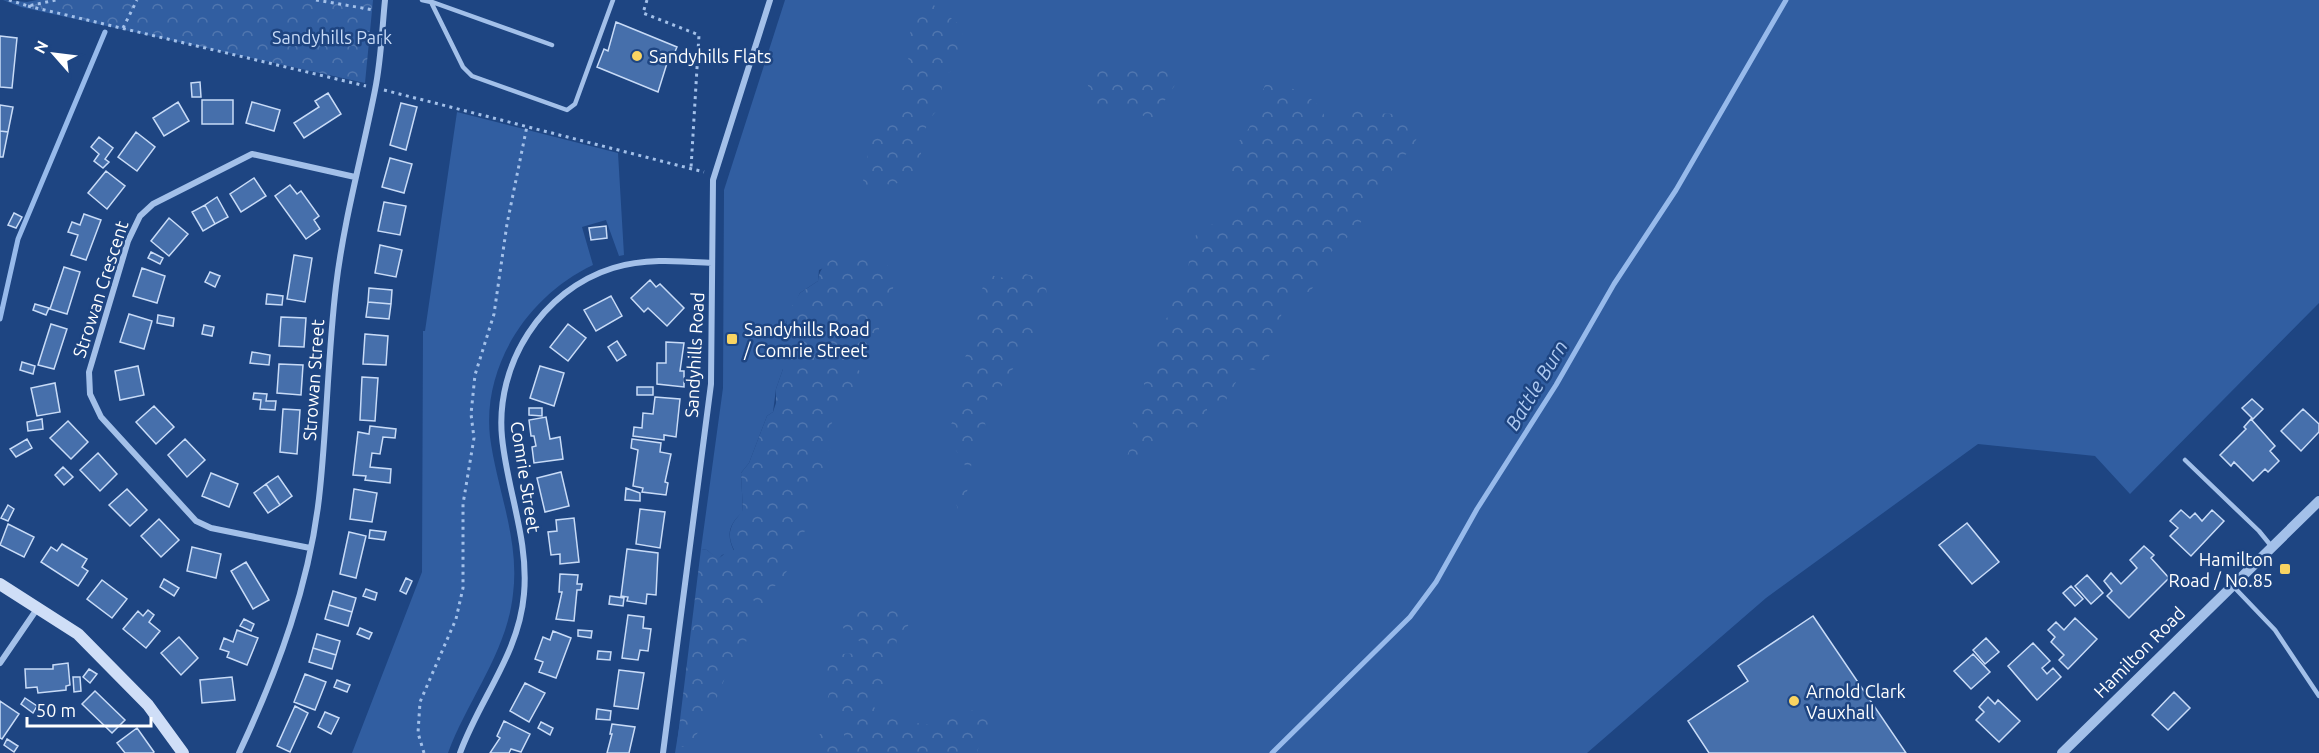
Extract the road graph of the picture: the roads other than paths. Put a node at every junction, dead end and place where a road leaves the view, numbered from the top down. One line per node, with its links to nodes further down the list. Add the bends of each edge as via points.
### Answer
1 (386, 0): 7 (street, Strowan Street, via 376,88)
2 (422, 0): 5 (lane)
3 (613, 0): 5 (lane, via 575,104 567,110 469,73)
4 (770, 0): 8 (street, Sandyhills Road, via 715,168)
5 (431, 1): 6 (lane)
6 (552, 45)
7 (355, 177): 12 (street, Strowan Street, via 336,285 320,491); 12 (street, Strowan Crescent, via 252,154 153,204 140,216 128,240 89,372 90,394 101,417 196,522)
8 (712, 263): 20 (street, Comrie Street, via 648,261 603,272 577,285 556,302 517,353 504,388 502,425 520,523 523,605 513,646); 21 (street, Sandyhills Road, via 711,384)
9 (2185, 460): 11 (lane)
10 (2319, 501): 11 (street, Hamilton Road)
11 (2272, 547): 14 (street, Hamilton Road)
12 (310, 548): 19 (street, Strowan Street, via 275,672)
13 (0, 584): 15 (main road)
14 (2231, 584): 17 (lane, via 2275,630); 22 (street, Hamilton Road)
15 (39, 606): 16 (street); 18 (main road, via 78,634 148,705)
16 (0, 663)
17 (2319, 696)
18 (183, 753)
19 (240, 753)
20 (460, 753)
21 (663, 753)
22 (2062, 753)

